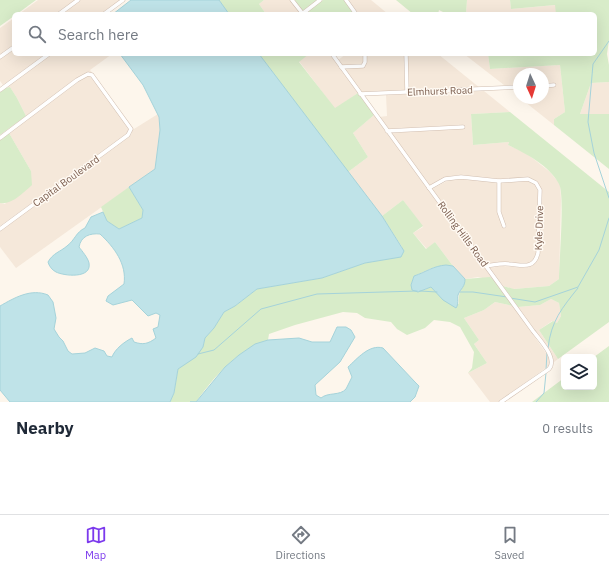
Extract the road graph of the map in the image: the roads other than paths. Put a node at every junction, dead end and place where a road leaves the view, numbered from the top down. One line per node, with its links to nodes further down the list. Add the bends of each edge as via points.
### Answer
1 (78, 0): 6 (street)
2 (123, 0): 7 (street)
3 (292, 0): 8 (street)
4 (320, 0): 9 (street)
5 (346, 0): 10 (street)
6 (62, 12)
7 (107, 12)
8 (301, 12)
9 (305, 12)
10 (355, 12)
11 (12, 48): 16 (street)
12 (46, 56): 22 (street)
13 (333, 56): 17 (street, Rolling Hills Road)
14 (365, 56): 17 (street, via 363,66)
15 (406, 56): 23 (street)
16 (0, 57)
17 (341, 68): 24 (street, Rolling Hills Road)
18 (0, 83): 22 (street)
19 (549, 85): 20 (street)
20 (554, 85)
21 (513, 87): 23 (street, Elmhurst Road)
22 (2, 88)
23 (407, 92): 24 (street, Elmhurst Road)
24 (360, 94): 26 (street, Rolling Hills Road)
25 (463, 127): 26 (street)
26 (387, 131): 29 (street, Rolling Hills Road)
27 (0, 138): 31 (street, Capital Boulevard, via 88,74 92,75 130,127 130,133)
28 (499, 181): 29 (street, Kyle Drive, via 452,177); 30 (street, via 499,212); 32 (street, Kyle Drive, via 528,179 538,185 538,253 535,261 528,266)
29 (429, 188): 32 (street, Rolling Hills Road)
30 (504, 226)
31 (0, 228)
32 (486, 266): 33 (street, Rolling Hills Road, via 550,355 552,362 548,370)
33 (501, 402)

